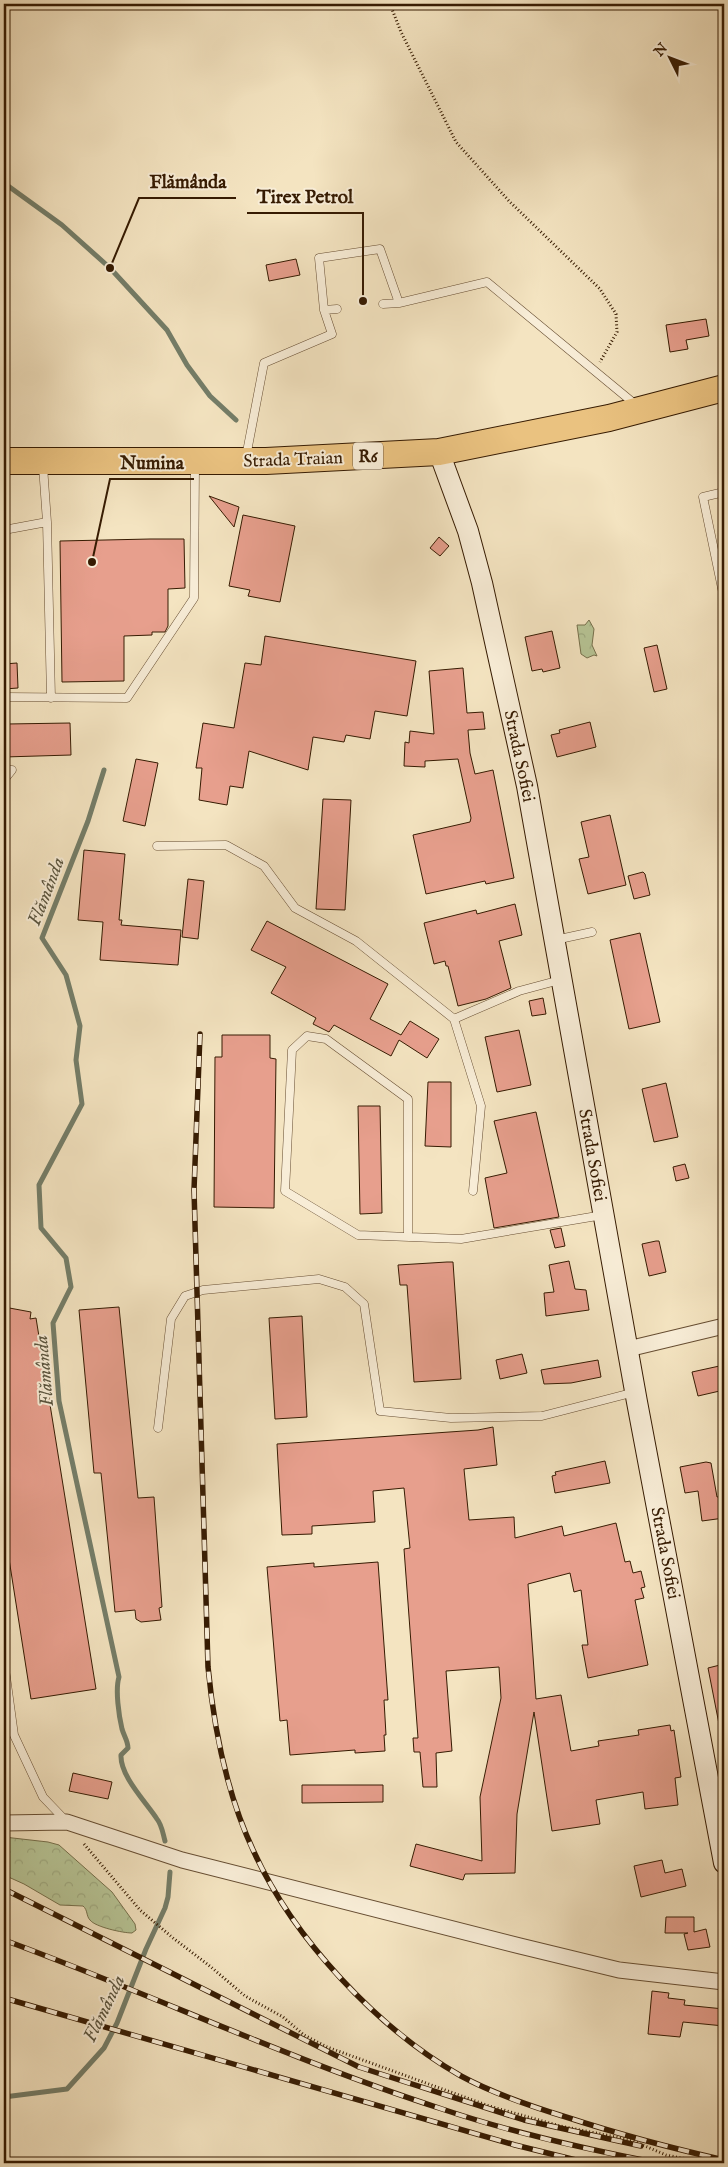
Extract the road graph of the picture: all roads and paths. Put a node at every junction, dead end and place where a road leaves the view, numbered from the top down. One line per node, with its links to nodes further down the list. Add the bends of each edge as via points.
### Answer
1 (390, 4): 6 (path, via 456,142 509,201 600,289 616,314 617,332)
2 (399, 302): 3 (lane); 5 (lane, via 380,249 319,258); 6 (lane, via 487,282)
3 (383, 304)
4 (337, 309): 5 (lane)
5 (324, 310): 13 (lane, via 332,334 264,363)
6 (594, 371): 8 (lane)
7 (724, 388): 8 (highway, Strada Trаian / R6)
8 (641, 409): 9 (highway, Strada Trаian / R6)
9 (439, 452): 13 (highway, Strada Trаian / R6); 24 (street, Strada Sofiei, via 468,531 482,584 527,786)
10 (4, 461): 11 (highway, Strada Trаian / R6)
11 (43, 461): 12 (highway, Strada Trаian / R6); 15 (lane)
12 (195, 461): 13 (highway, Strada Trаian / R6); 19 (lane, via 194,598 127,698)
13 (246, 462)
14 (724, 492): 17 (lane, via 703,497)
15 (47, 522): 16 (lane); 19 (lane)
16 (4, 530)
17 (724, 598)
18 (4, 697): 19 (lane)
19 (51, 698)
20 (4, 770): 21 (lane, via 12,770)
21 (4, 780)
22 (157, 846): 26 (lane, via 226,845 264,866 295,908 356,941)
23 (592, 932): 24 (lane)
24 (555, 940): 25 (street, Strada Sofiei)
25 (562, 979): 26 (lane, via 519,992); 28 (street, Strada Sofiei)
26 (454, 1019): 27 (lane, via 481,1106)
27 (473, 1191)
28 (604, 1215): 29 (lane, via 461,1239); 31 (street, Strada Sofiei)
29 (408, 1237): 29 (lane, via 408,1099 326,1039 307,1036 292,1050 285,1191 358,1235)
30 (724, 1326): 31 (street)
31 (628, 1349): 32 (street, Strada Sofiei)
32 (635, 1392): 33 (lane, via 542,1416 451,1418 380,1411 364,1304 345,1287 319,1279 203,1290 185,1296 170,1320); 37 (street, Strada Sofiei)
33 (158, 1428)
34 (4, 1662): 35 (lane, via 14,1735 43,1797)
35 (66, 1822): 36 (street); 38 (street, via 182,1860 520,1946 620,1970); 39 (path, via 140,1910 245,1996 283,2017 304,2035 327,2047 489,2106 560,2126 631,2140 666,2155)
36 (4, 1823)
37 (724, 1863)
38 (724, 1982)
39 (706, 2163)

